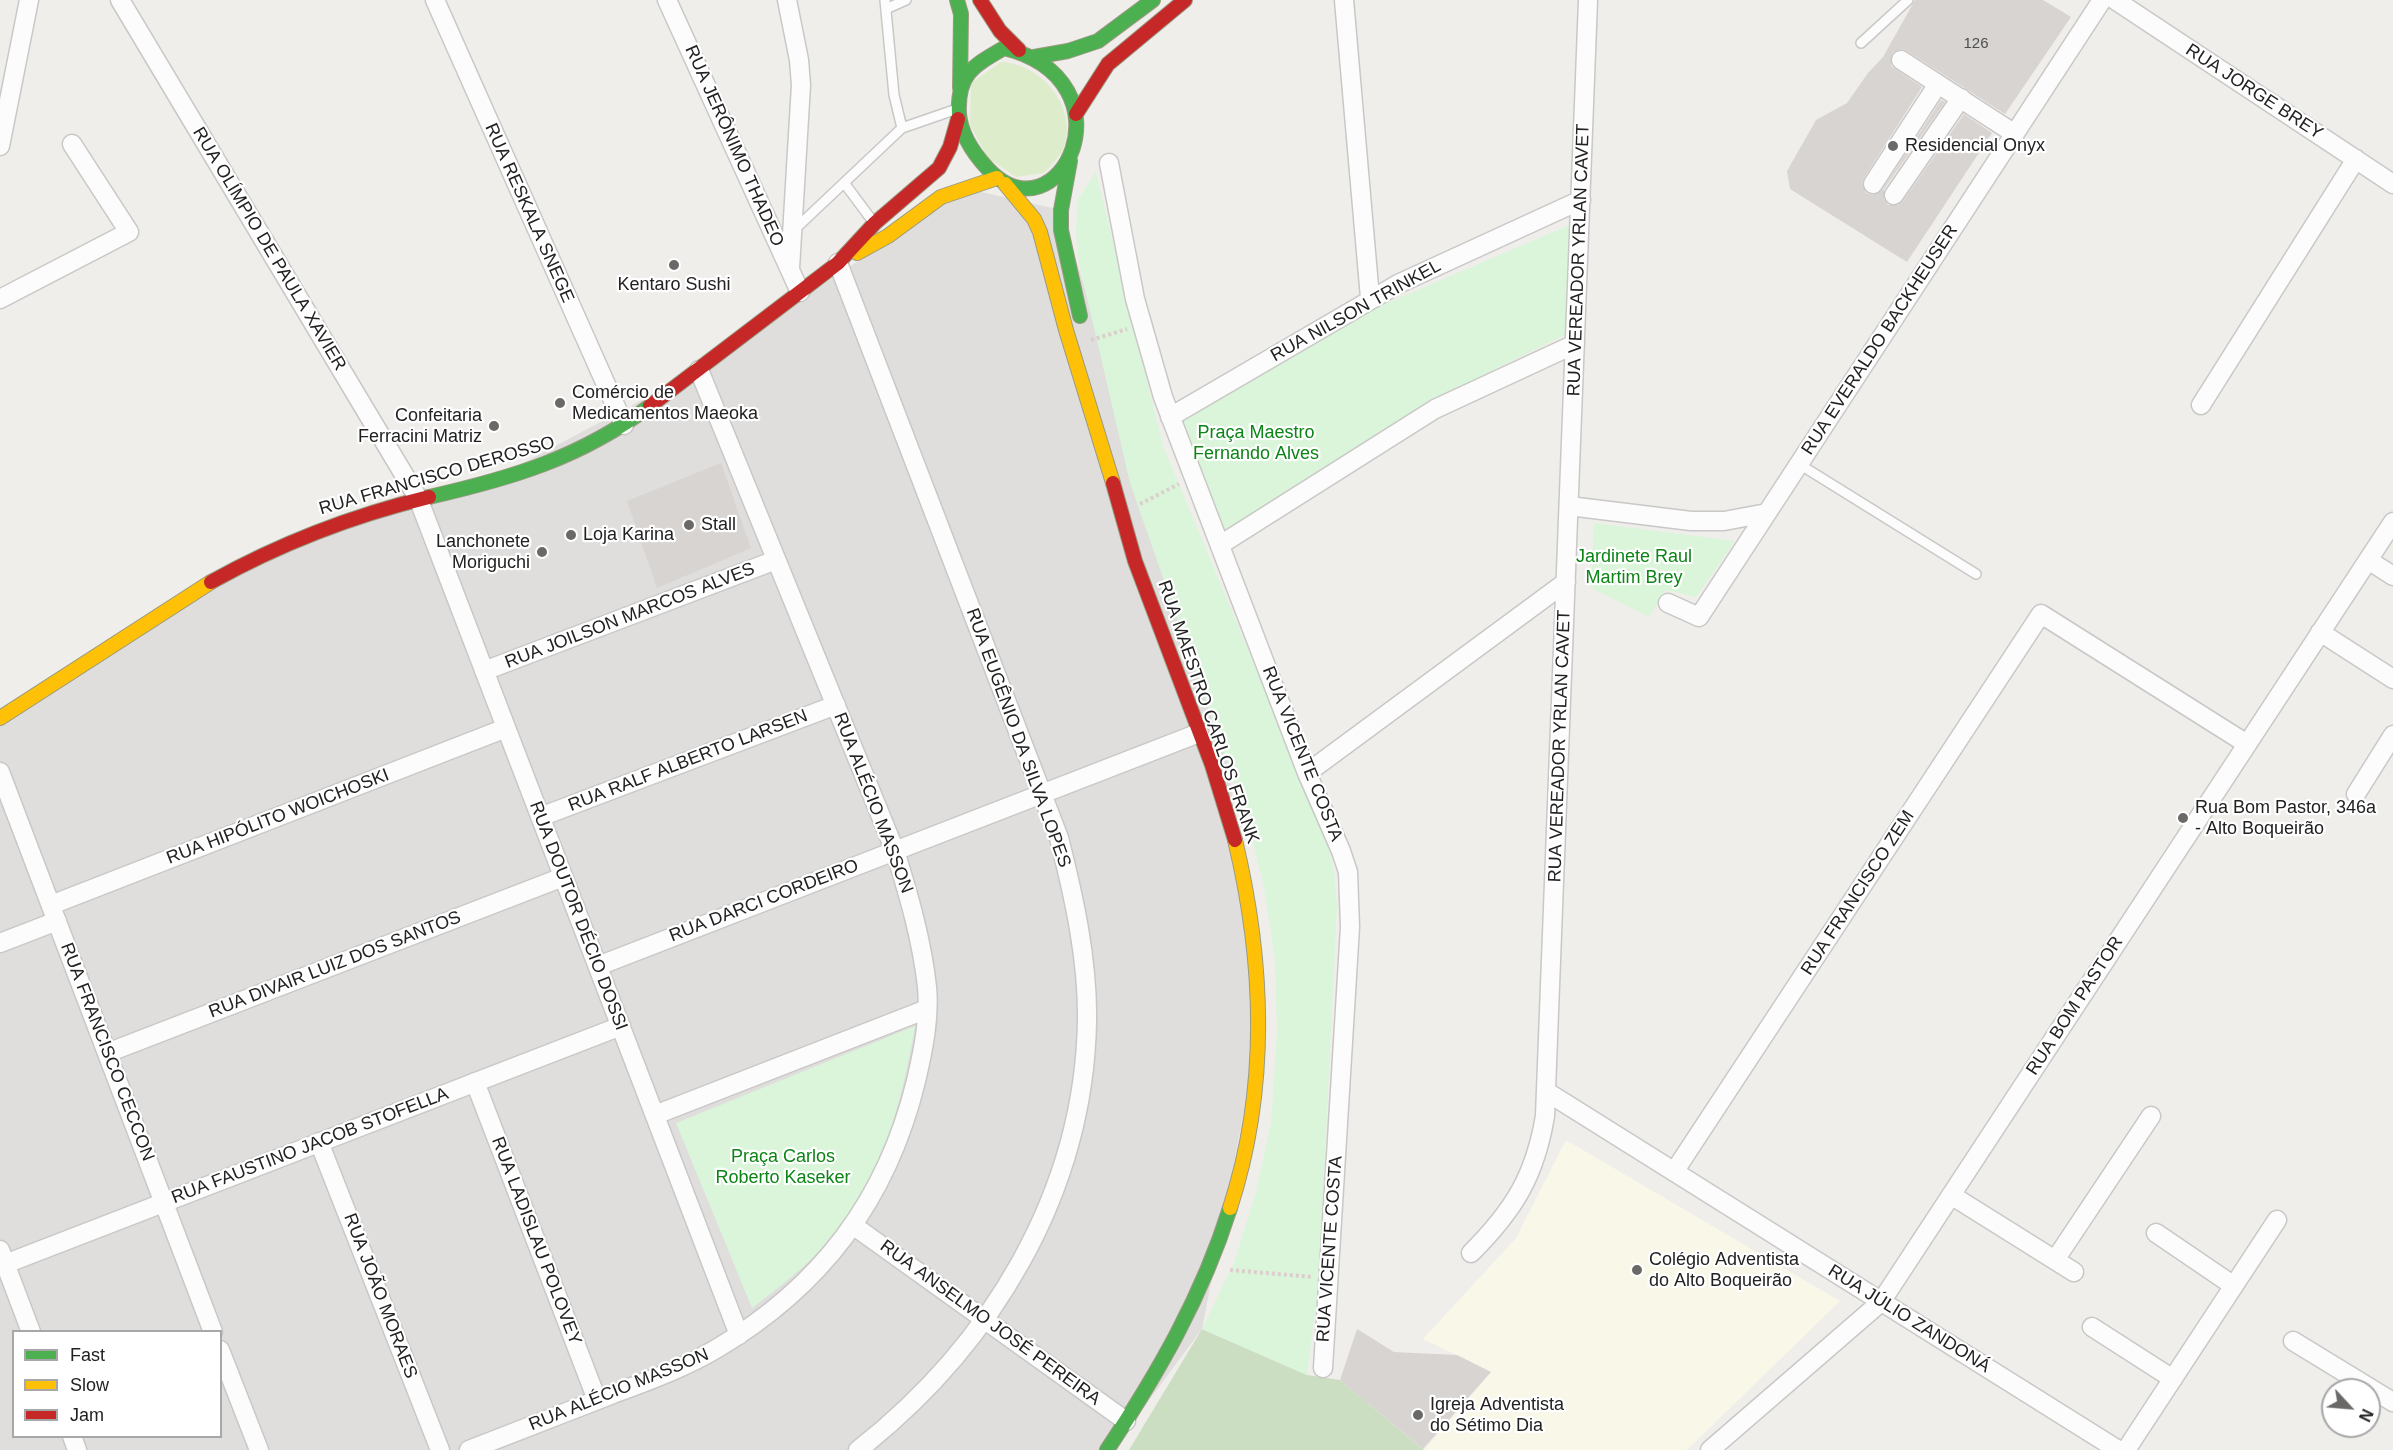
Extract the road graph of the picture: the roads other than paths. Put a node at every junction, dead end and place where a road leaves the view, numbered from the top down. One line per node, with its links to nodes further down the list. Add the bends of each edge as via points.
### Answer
1 (29, 0): 29 (street)
2 (120, 0): 53 (street, RUA OLÍMPIO DE PAULA XAVIER)
3 (435, 0): 50 (street, RUA RESKALA SNEGE)
4 (667, 0): 42 (street, RUA JERÔNIMO THADEO)
5 (787, 0): 40 (street, via 801,85)
6 (906, 0): 16 (lane)
7 (957, 0): 22 (main road, via 961,23)
8 (980, 0): 18 (main road, via 1000,31)
9 (1185, 0): 25 (main road, via 1108,64)
10 (1344, 0): 44 (street)
11 (1588, 0): 38 (street, RUA VEREADOR YRLAN CAVET)
12 (1908, 0): 17 (lane)
13 (2102, 0): 27 (street, RUA EVERALDO BACKHEUSER)
14 (2115, 0): 31 (street, RUA JORGE BREY)
15 (1146, 2): 19 (main road, via 1098,40)
16 (886, 4): 26 (lane, via 894,96)
17 (1861, 43)
18 (1019, 50): 19 (main road); 22 (main road, via 1004,48 988,53 973,66)
19 (1034, 57): 25 (main road, via 1052,71 1068,93)
20 (1901, 60): 21 (street)
21 (1938, 84): 23 (street); 35 (street)
22 (960, 89): 24 (main road)
23 (1961, 98): 27 (street); 37 (street)
24 (958, 114): 26 (lane); 33 (main road, via 970,148 981,165); 39 (main road, RUA FRANCISCO DEROSSO, via 950,147 939,168)
25 (1076, 114): 30 (main road)
26 (902, 128): 34 (lane)
27 (2015, 134): 52 (street, RUA EVERALDO BACKHEUSER)
28 (72, 144): 45 (street, via 129,232)
29 (0, 146)
30 (1071, 158): 33 (main road, via 1059,176 1043,186 1023,189); 51 (main road, RUA MAESTRO CARLOS FRANK, via 1061,230 1084,335)
31 (2356, 159): 36 (street, RUA JORGE BREY); 48 (street)
32 (1109, 163): 49 (street, RUA VICENTE COSTA, via 1128,269)
33 (1001, 181): 41 (main road, RUA FRANCISCO DEROSSO, via 941,197 888,236); 51 (main road, RUA MAESTRO CARLOS FRANK, via 1034,219 1040,232 1070,346)
34 (845, 184): 39 (lane); 40 (lane)
35 (1874, 184)
36 (2393, 184)
37 (1894, 195)
38 (1581, 200): 44 (street, RUA NILSON TRINKEL); 46 (street, RUA VEREADOR YRLAN CAVET)
39 (875, 223): 41 (main road, RUA FRANCISCO DEROSSO)
40 (792, 232): 42 (street)
41 (838, 263): 43 (main road, RUA FRANCISCO DEROSSO); 75 (street, RUA EUGÊNIO DA SILVA LOPES)
42 (790, 270): 43 (street, RUA JERÔNIMO THADEO)
43 (800, 292): 47 (main road, RUA FRANCISCO DEROSSO)
44 (1370, 298): 49 (street, RUA NILSON TRINKEL)
45 (0, 299)
46 (1575, 344): 54 (street, RUA VEREADOR YRLAN CAVET); 57 (street, via 1435,409)
47 (699, 370): 50 (main road, RUA FRANCISCO DEROSSO); 58 (street, RUA ALÉCIO MASSON)
48 (2201, 405)
49 (1170, 417): 57 (street, RUA VICENTE COSTA)
50 (624, 425): 53 (main road, RUA FRANCISCO DEROSSO, via 547,465)
51 (1097, 426): 70 (main road, RUA MAESTRO CARLOS FRANK, via 1121,515)
52 (1799, 464): 55 (street, RUA EVERALDO BACKHEUSER); 60 (lane)
53 (418, 498): 65 (street, RUA DOUTOR DÉCIO DOSSI); 68 (main road, RUA FRANCISCO DEROSSO, via 325,527 244,565)
54 (1569, 506): 55 (street, via 1691,521 1724,521); 62 (street, RUA VEREADOR YRLAN CAVET)
55 (1767, 513): 63 (street, RUA EVERALDO BACKHEUSER, via 1699,617)
56 (2393, 522): 59 (street, RUA BOM PASTOR)
57 (1220, 545): 74 (street, RUA VICENTE COSTA)
58 (776, 560): 65 (street, RUA JOILSON MARCOS ALVES); 67 (street, RUA ALÉCIO MASSON)
59 (2368, 560): 61 (street); 64 (street, RUA BOM PASTOR)
60 (1976, 574)
61 (2393, 576)
62 (1566, 582): 74 (street); 87 (street, RUA VEREADOR YRLAN CAVET)
63 (1668, 603)
64 (2320, 632): 66 (street); 72 (street, RUA BOM PASTOR)
65 (484, 671): 69 (street, RUA DOUTOR DÉCIO DOSSI)
66 (2393, 678)
67 (836, 705): 77 (street, RUA RALF ALBERTO LARSEN); 78 (street, RUA ALÉCIO MASSON)
68 (0, 718)
69 (506, 728): 77 (street, RUA DOUTOR DÉCIO DOSSI); 80 (street, RUA HIPÓLITO WOICHOSKI)
70 (1199, 733): 75 (street, RUA DARCI CORDEIRO); 114 (main road, RUA MAESTRO CARLOS FRANK, via 1242,866 1259,995 1258,1050 1239,1175 1210,1268 1176,1338)
71 (2393, 735): 76 (street)
72 (2247, 744): 91 (street, RUA FRANCISCO ZEM, via 2041,614); 92 (street, RUA BOM PASTOR)
73 (0, 772): 80 (street, RUA FRANCISCO CECCON)
74 (1306, 773): 110 (street, RUA VICENTE COSTA, via 1341,851 1350,897)
75 (1042, 794): 78 (street, RUA DARCI CORDEIRO); 103 (street, RUA EUGÊNIO DA SILVA LOPES, via 1059,838 1078,924 1087,1019 1085,1062 1073,1123 1049,1201 1013,1278)
76 (2356, 794)
77 (540, 817): 79 (street, RUA DOUTOR DÉCIO DOSSI)
78 (895, 851): 82 (street, RUA DARCI CORDEIRO); 83 (street, RUA ALÉCIO MASSON, via 920,939)
79 (563, 878): 82 (street, RUA DOUTOR DÉCIO DOSSI); 85 (street, RUA DIVAIR LUIZ DOS SANTOS)
80 (54, 913): 81 (street, RUA HIPÓLITO WOICHOSKI); 85 (street, RUA FRANCISCO CECCON)
81 (0, 944)
82 (598, 966): 84 (street, RUA DOUTOR DÉCIO DOSSI)
83 (927, 1009): 88 (street); 95 (street, RUA ALÉCIO MASSON, via 919,1069 902,1131 876,1190)
84 (621, 1026): 86 (street, RUA FAUSTINO JACOB STOFELLA); 88 (street, RUA DOUTOR DÉCIO DOSSI)
85 (107, 1053): 93 (street, RUA FRANCISCO CECCON)
86 (475, 1082): 90 (street, RUA FAUSTINO JACOB STOFELLA); 112 (street, RUA LADISLAU POLOVEY)
87 (1547, 1092): 91 (street, RUA JÚLIO ZANDONÁ); 97 (street, RUA VEREADOR YRLAN CAVET, via 1533,1168 1508,1215)
88 (655, 1115): 107 (street, RUA DOUTOR DÉCIO DOSSI)
89 (2151, 1116): 99 (street)
90 (319, 1143): 93 (street, RUA FAUSTINO JACOB STOFELLA); 116 (street, RUA JOÃO MORAES)
91 (1674, 1172): 102 (street, RUA JÚLIO ZANDONÁ)
92 (1951, 1195): 99 (street); 102 (street, RUA BOM PASTOR)
93 (164, 1203): 98 (street, RUA FAUSTINO JACOB STOFELLA); 106 (street, RUA FRANCISCO CECCON)
94 (2277, 1220): 101 (street)
95 (854, 1226): 103 (street, RUA ANSELMO JOSÉ PEREIRA); 107 (street, RUA ALÉCIO MASSON, via 819,1268)
96 (2156, 1233): 101 (street)
97 (1472, 1253)
98 (2, 1260): 105 (street)
99 (2055, 1260): 100 (street)
100 (2074, 1272)
101 (2234, 1286): 111 (street)
102 (1881, 1302): 120 (street, RUA BOM PASTOR); 121 (street, RUA JÚLIO ZANDONÁ)
103 (986, 1320): 114 (street, RUA ANSELMO JOSÉ PEREIRA); 118 (street, RUA EUGÊNIO DA SILVA LOPES, via 912,1403)
104 (2092, 1327): 111 (street)
105 (31, 1330)
106 (212, 1330)
107 (739, 1335): 112 (street, RUA ALÉCIO MASSON, via 693,1362)
108 (2293, 1341): 113 (street)
109 (222, 1355): 115 (street)
110 (1323, 1368)
111 (2173, 1379): 122 (street)
112 (597, 1400): 117 (street, RUA ALÉCIO MASSON)
113 (2393, 1402)
114 (1126, 1420): 119 (main road, RUA MAESTRO CARLOS FRANK)
115 (259, 1450)
116 (440, 1450)
117 (469, 1450)
118 (858, 1450)
119 (1107, 1450)
120 (1710, 1450)
121 (2118, 1450)
122 (2126, 1450)

